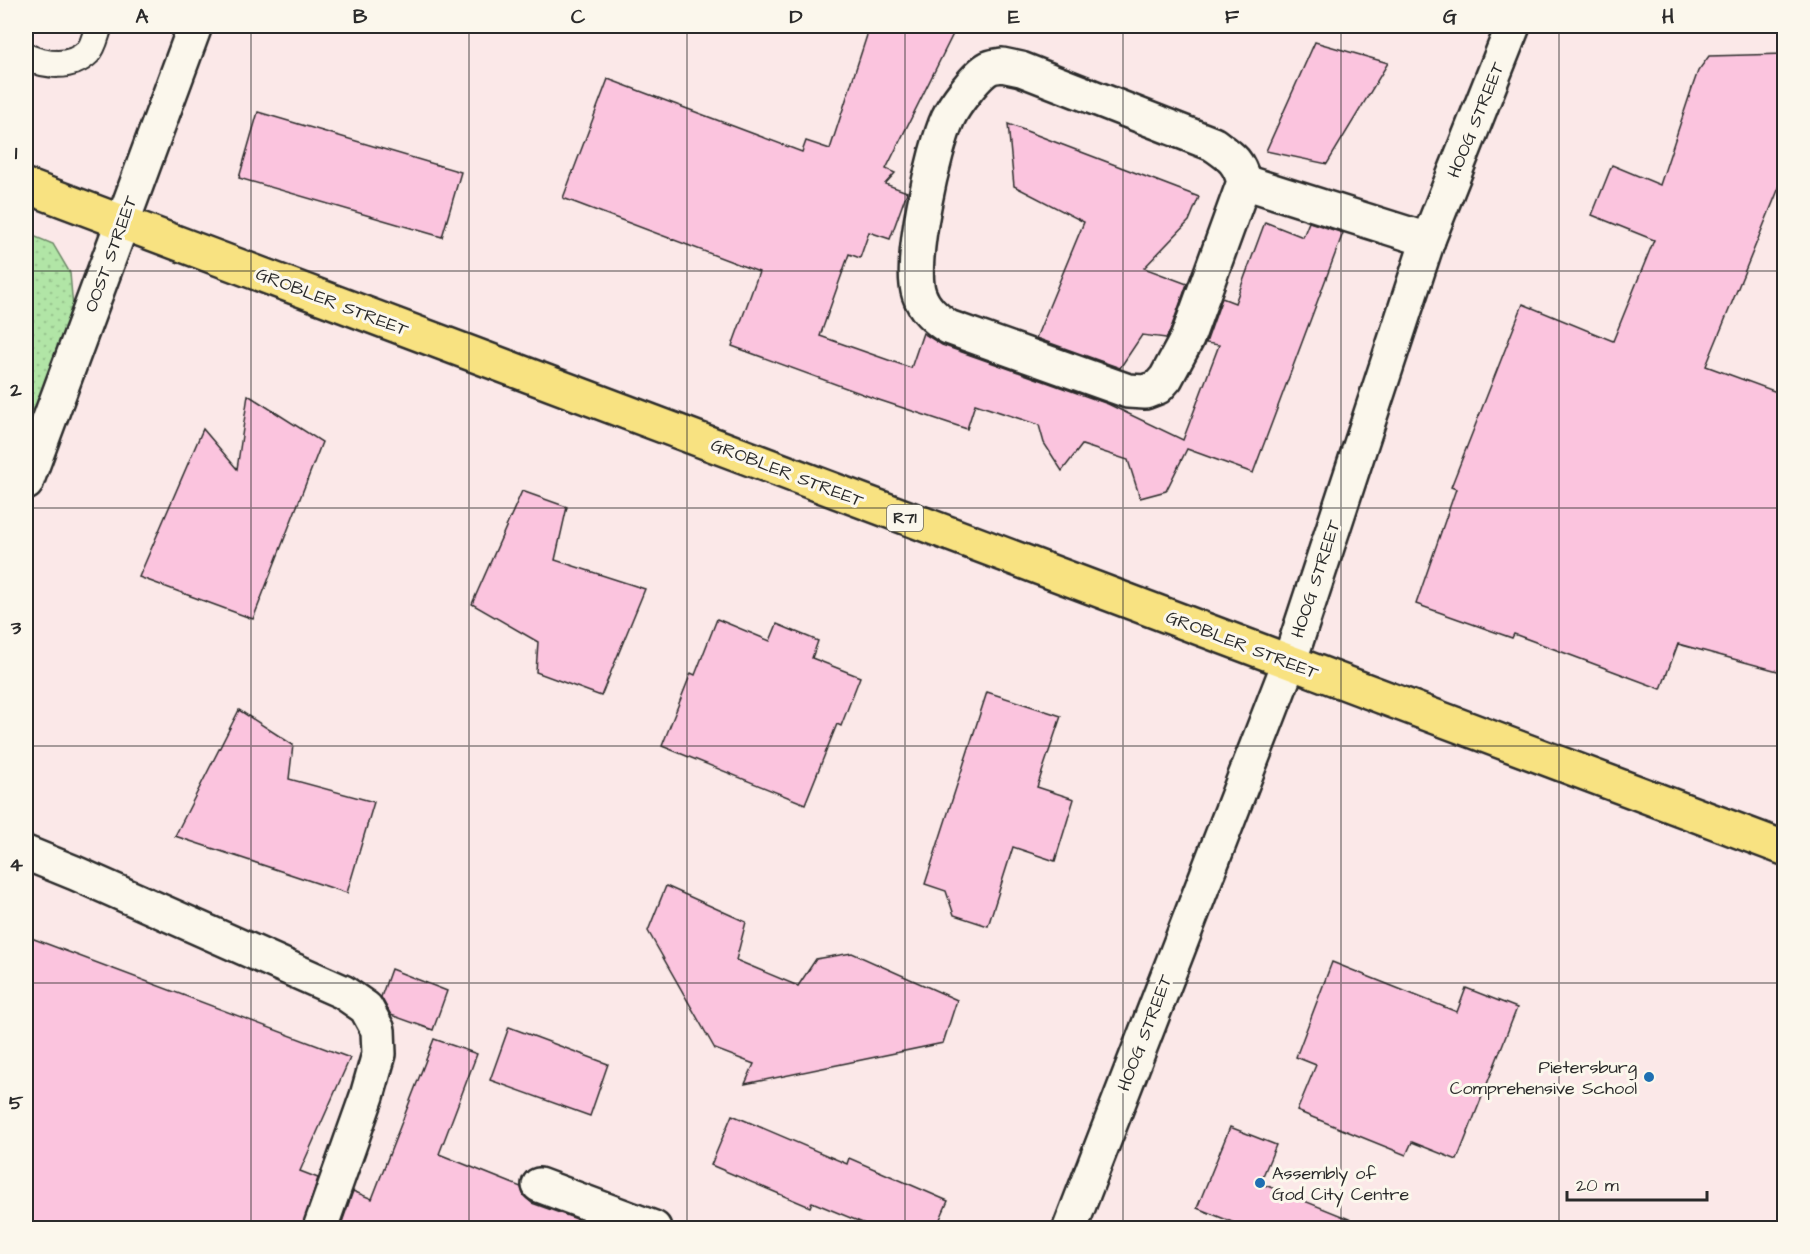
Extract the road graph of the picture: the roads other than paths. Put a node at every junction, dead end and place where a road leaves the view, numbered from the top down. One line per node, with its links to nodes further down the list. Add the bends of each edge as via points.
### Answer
1 (99, 26): 4 (lane, via 90,51 70,64 40,63)
2 (195, 26): 7 (street, OOST STREET)
3 (1513, 26): 8 (street, HOOG STREET)
4 (26, 57)
5 (1244, 182): 5 (street, via 1187,339 1166,378 1145,393 1128,391 948,327 931,315 919,294 915,275 917,250 936,153 960,98 988,68 1002,65 1021,69 1213,144 1240,167); 8 (street)
6 (32, 186): 7 (main road, GROBLER STREET / R71)
7 (123, 223): 9 (street, OOST STREET); 10 (main road, GROBLER STREET / R71)
8 (1428, 240): 10 (street, HOOG STREET)
9 (26, 483)
10 (1289, 663): 11 (main road, GROBLER STREET / R71); 16 (street, HOOG STREET)
11 (1785, 849)
12 (26, 853): 14 (street, via 343,992 366,1008 378,1030 379,1054)
13 (539, 1185): 15 (street)
14 (320, 1228)
15 (654, 1228)
16 (1070, 1228)

